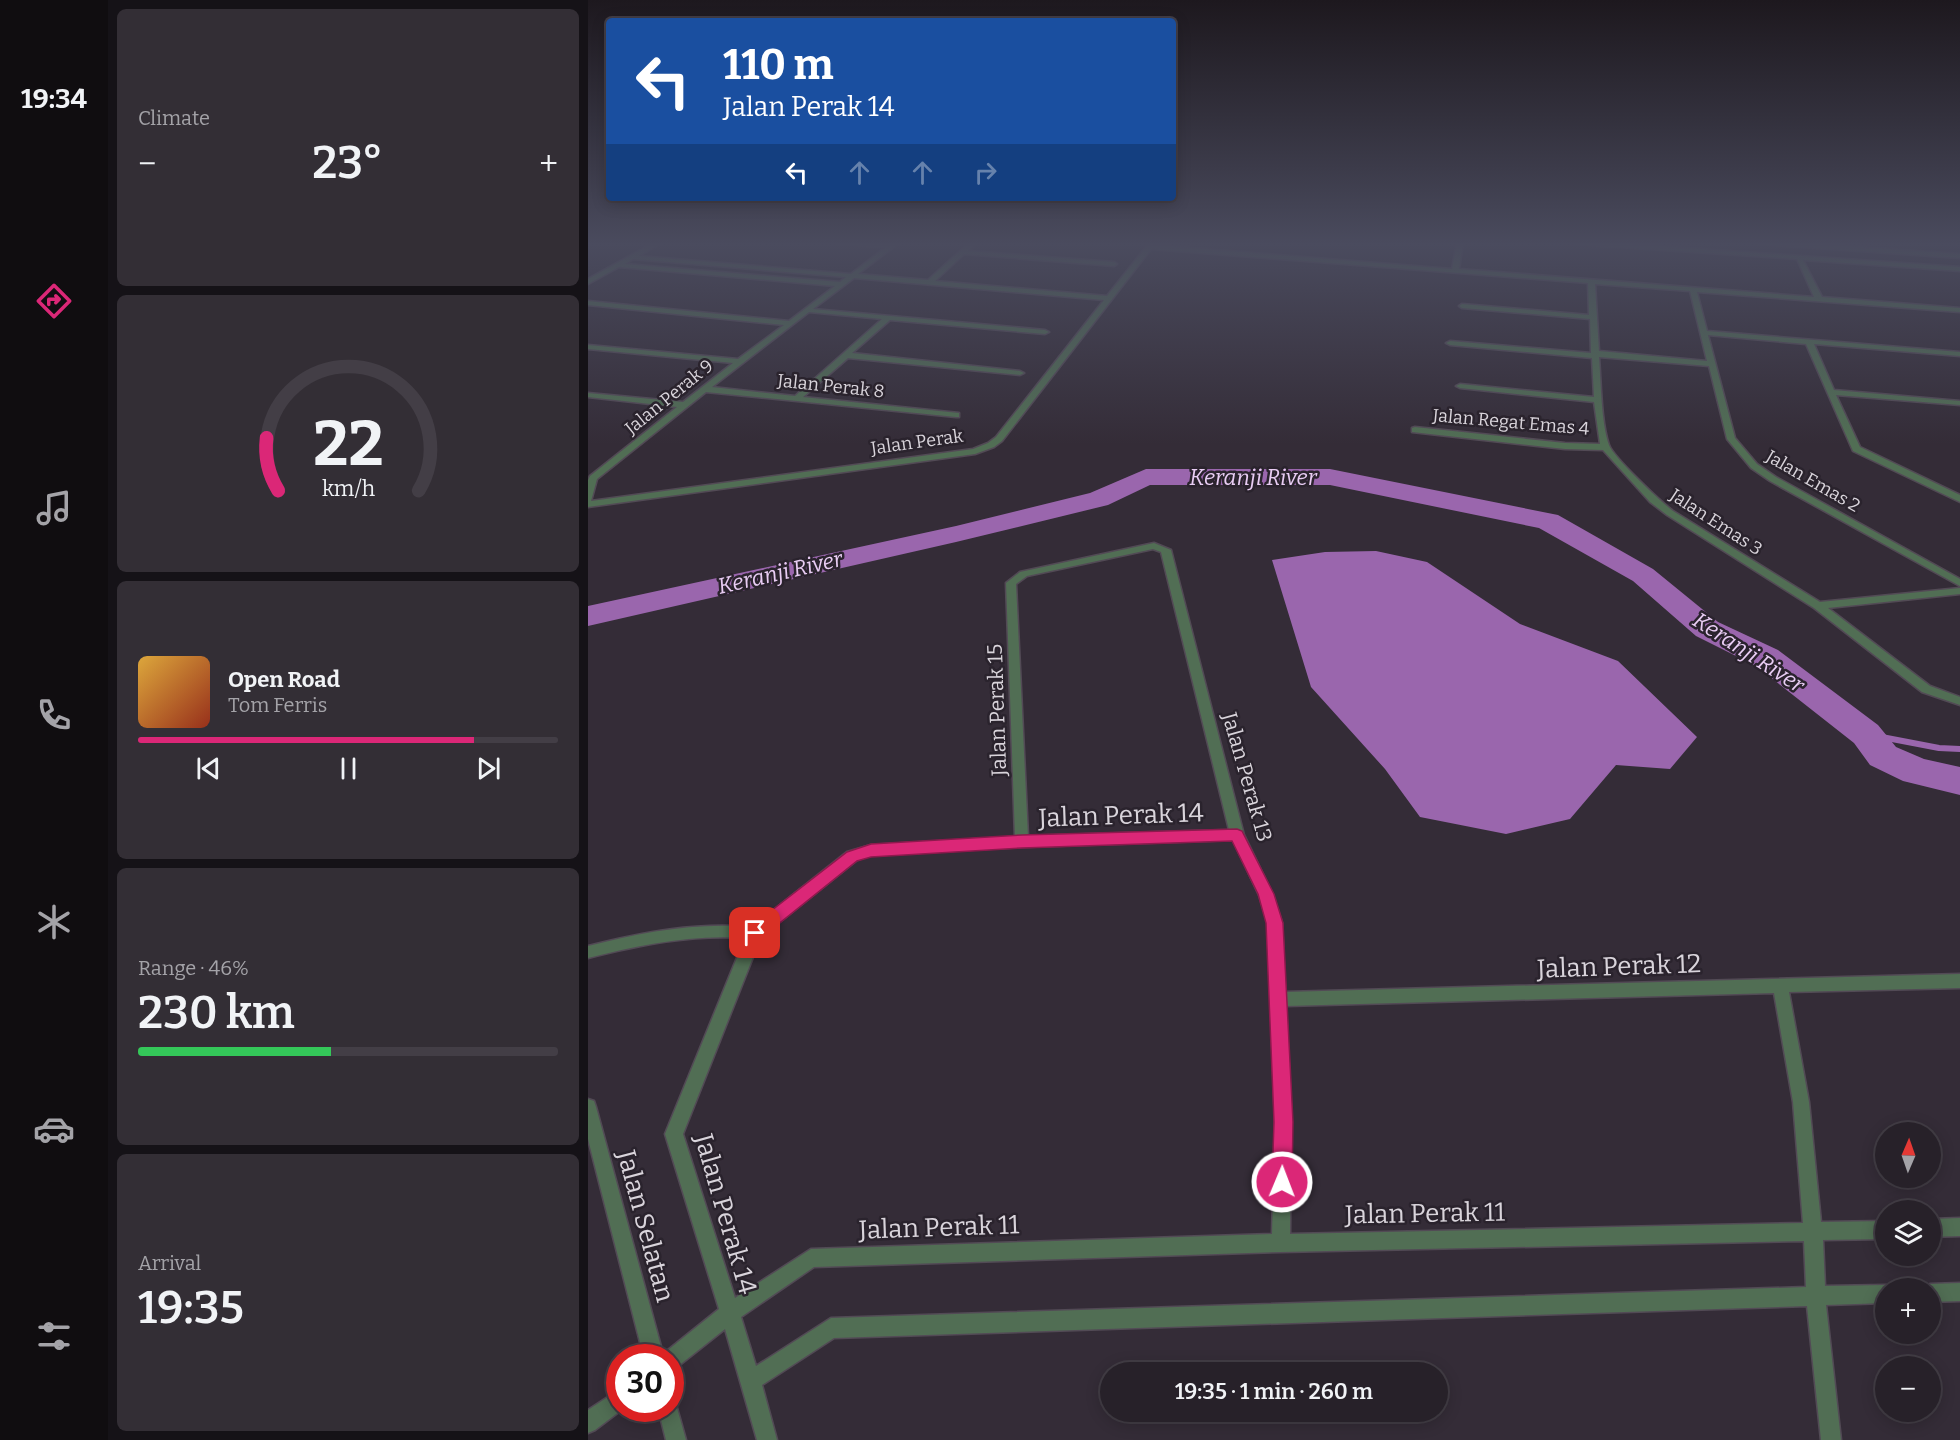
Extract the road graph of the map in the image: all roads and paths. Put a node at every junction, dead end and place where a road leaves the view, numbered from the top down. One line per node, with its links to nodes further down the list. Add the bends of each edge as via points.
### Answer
1 (654, 309): 9 (street)
2 (1100, 309): 34 (street, Jalan Perak, via 991,445 975,451)
3 (1500, 309): 7 (street)
4 (1592, 309): 7 (street)
5 (1699, 309): 11 (street, Jalan Emas 2)
6 (805, 310): 8 (street); 9 (street, Jalan Perak 9)
7 (1592, 317): 16 (street)
8 (888, 318): 10 (street); 17 (street)
9 (790, 322): 18 (street, Jalan Perak 9)
10 (1045, 332)
11 (1705, 333): 12 (street); 19 (street, Jalan Emas 2)
12 (1809, 342): 15 (street); 23 (street)
13 (1450, 344): 16 (street)
14 (588, 347): 18 (street)
15 (1960, 354)
16 (1596, 355): 19 (street); 26 (street)
17 (845, 356): 20 (street); 25 (street)
18 (740, 361): 22 (street, Jalan Perak 9)
19 (1713, 363): 36 (street, Jalan Emas 2, via 1731,439 1754,466)
20 (1020, 373)
21 (1460, 386): 26 (street)
22 (703, 389): 25 (street, Jalan Perak 8); 28 (street, Jalan Perak 9)
23 (1831, 392): 27 (street); 33 (street, via 1856,449)
24 (589, 396): 28 (street)
25 (796, 399): 29 (street, Jalan Perak 8)
26 (1598, 400): 31 (street)
27 (1960, 403)
28 (684, 405): 32 (street, Jalan Perak 9, via 593,478)
29 (956, 415)
30 (1415, 430): 31 (street, Jalan Regat Emas 4)
31 (1605, 447): 38 (street, Jalan Emas 3, via 1670,513)
32 (588, 499)
33 (1960, 499)
34 (588, 504)
35 (1015, 578): 40 (street, Jalan Perak 13, via 1154,546 1166,550); 41 (street, Jalan Perak 15, via 1011,583)
36 (1960, 583)
37 (1960, 591): 38 (street)
38 (1818, 606): 39 (street, Jalan Emas 3, via 1926,689)
39 (1960, 701)
40 (1237, 835): 41 (street, Jalan Perak 14); 46 (street, Jalan Perak 13, via 1266,894 1275,923)
41 (1022, 842): 42 (street, Jalan Perak 14, via 871,850 852,856)
42 (755, 933): 43 (street, via 724,929 648,937); 58 (street, Jalan Perak 14, via 674,1134)
43 (588, 952)
44 (1960, 981): 45 (street, Jalan Perak 12)
45 (1780, 986): 46 (street, Jalan Perak 12); 52 (street, via 1801,1102)
46 (1279, 999): 53 (street, Jalan Perak 13)
47 (588, 1107): 48 (street, Jalan Selatan)
48 (594, 1161): 59 (street, Jalan Selatan)
49 (1960, 1227): 50 (street)
50 (1941, 1228)
51 (1875, 1230): 52 (street, Jalan Perak 11)
52 (1813, 1232): 53 (street, Jalan Perak 11); 57 (street)
53 (1281, 1243): 58 (street, Jalan Perak 11, via 811,1258)
54 (1960, 1292): 55 (street)
55 (1941, 1293)
56 (1875, 1294): 57 (street)
57 (1816, 1297): 61 (street, via 831,1328); 67 (street)
58 (730, 1313): 60 (street, Jalan Perak 11); 61 (street, Jalan Perak 14)
59 (650, 1344)
60 (684, 1349)
61 (751, 1381): 66 (street, Jalan Perak 14)
62 (606, 1410): 64 (street)
63 (672, 1422): 65 (street)
64 (588, 1423)
65 (676, 1440)
66 (767, 1440)
67 (1831, 1440)

